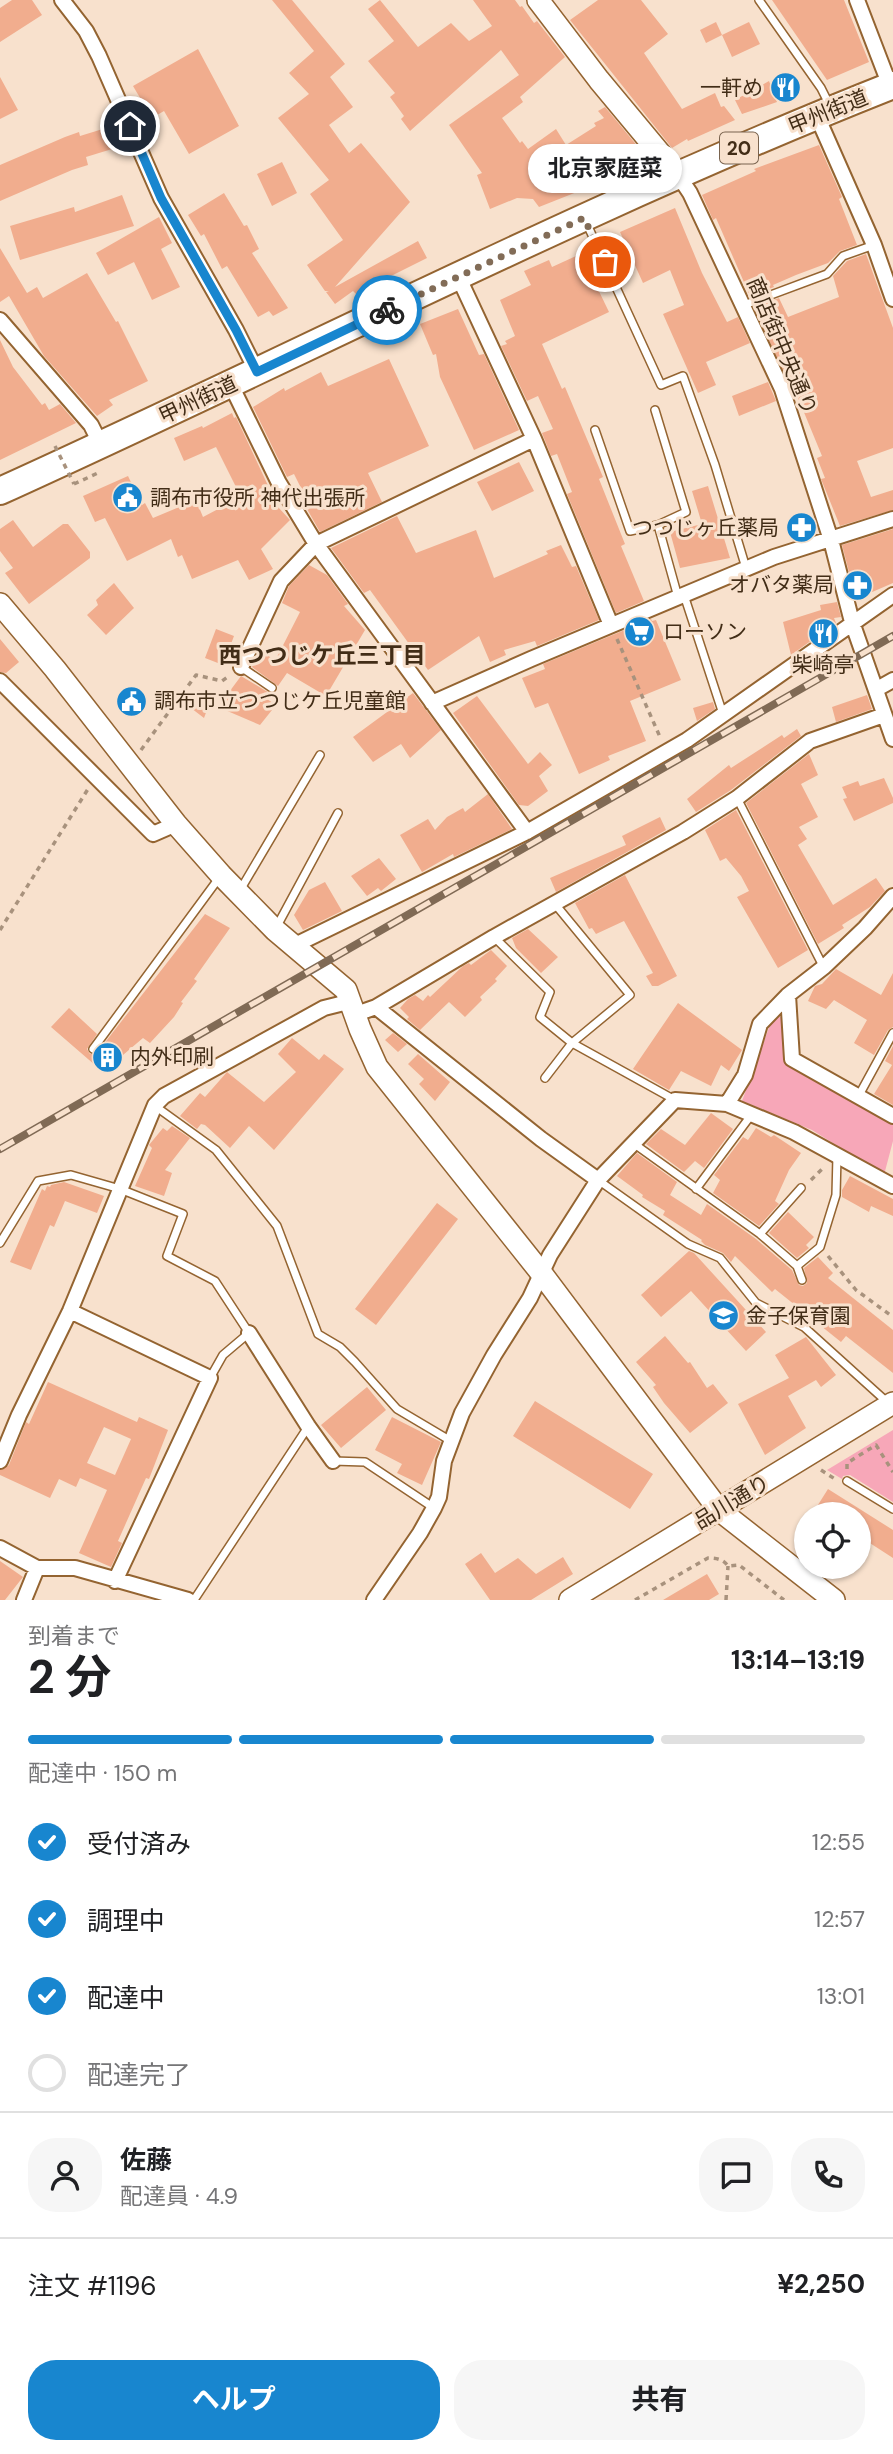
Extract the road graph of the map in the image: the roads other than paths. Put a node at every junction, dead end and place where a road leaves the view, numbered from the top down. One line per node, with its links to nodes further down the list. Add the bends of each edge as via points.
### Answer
1 (62, 0): 14 (street, via 99,55 161,198)
2 (538, 0): 7 (street)
3 (759, 0): 6 (lane, via 821,88)
4 (857, 0): 5 (street)
5 (892, 86): 6 (highway, 甲州街道 / 20)
6 (825, 113): 7 (highway, 甲州街道 / 20); 9 (street)
7 (678, 175): 8 (highway, 甲州街道 / 20); 12 (street, 商店街中央通り)
8 (584, 218): 10 (highway, 甲州街道 / 20); 25 (lane, via 662,385 683,376)
9 (874, 246): 11 (street); 12 (lane, via 843,256 827,274)
10 (458, 276): 14 (highway, 甲州街道 / 20); 18 (street)
11 (893, 299)
12 (744, 305): 23 (street, 商店街中央通り, via 782,389)
13 (0, 320): 19 (street, via 91,425)
14 (257, 372): 15 (highway, 甲州街道 / 20)
15 (231, 385): 19 (highway, 甲州街道 / 20); 24 (street, via 279,483)
16 (655, 410): 22 (lane, via 686,512)
17 (595, 430): 22 (lane, via 630,531)
18 (534, 439): 24 (street); 30 (street)
19 (101, 445): 20 (highway, 甲州街道 / 20)
20 (0, 491)
21 (893, 519): 23 (street)
22 (658, 525): 27 (lane)
23 (831, 540): 25 (street); 29 (street, 商店街中央通り)
24 (316, 544): 31 (street, via 281,581); 36 (street)
25 (746, 568): 27 (street)
26 (893, 595): 29 (street)
27 (681, 596): 30 (street); 37 (lane)
28 (0, 604): 43 (street)
29 (852, 622): 35 (street, 商店街中央通り); 37 (street)
30 (611, 625): 36 (street)
31 (241, 667): 34 (lane)
32 (893, 680): 35 (street)
33 (0, 681): 43 (street, via 153,834)
34 (272, 688)
35 (877, 689): 38 (street, 商店街中央通り)
36 (432, 703): 44 (street)
37 (723, 714): 44 (street)
38 (884, 715): 39 (street, 商店街中央通り); 41 (street, via 810,741)
39 (893, 739)
40 (320, 755): 46 (lane)
41 (737, 798): 48 (street); 52 (lane)
42 (338, 813): 49 (lane)
43 (176, 824): 45 (street)
44 (527, 832): 51 (street)
45 (221, 875): 46 (street); 57 (lane)
46 (239, 892): 49 (street)
47 (893, 896): 52 (street)
48 (555, 904): 50 (street); 56 (lane, via 630,995)
49 (275, 930): 51 (street)
50 (494, 937): 54 (street); 56 (lane, via 550,992 540,1017)
51 (293, 946): 54 (street)
52 (824, 967): 53 (street)
53 (788, 995): 59 (street, via 792,1059); 61 (street, via 760,1024 745,1075)
54 (361, 1007): 62 (street, via 324,1008); 67 (street); 75 (street, via 377,1067)
55 (893, 1033): 59 (lane)
56 (572, 1043): 58 (lane); 60 (lane)
57 (93, 1049)
58 (545, 1078)
59 (857, 1098): 64 (street)
60 (675, 1100): 61 (street); 65 (street)
61 (727, 1104): 63 (street)
62 (155, 1105): 70 (street); 82 (lane, via 216,1150 277,1226 318,1334 340,1347 397,1409)
63 (752, 1114): 66 (street); 71 (lane)
64 (893, 1116)
65 (632, 1143): 67 (street); 71 (lane)
66 (837, 1156): 68 (street); 74 (lane, via 836,1195 820,1247)
67 (598, 1180): 75 (street); 80 (lane, via 688,1244 720,1258 756,1303 804,1327)
68 (893, 1186)
69 (801, 1188): 72 (lane)
70 (120, 1189): 73 (lane, via 71,1175 38,1181); 77 (street); 78 (lane, via 183,1214 167,1256 215,1281)
71 (696, 1189): 72 (lane)
72 (760, 1234): 74 (lane)
73 (0, 1243)
74 (797, 1266): 76 (lane)
75 (542, 1274): 82 (street); 87 (street)
76 (802, 1280)
77 (71, 1311): 79 (street); 83 (street)
78 (249, 1333): 79 (lane, via 223,1355); 81 (street)
79 (210, 1378): 91 (street)
80 (891, 1404): 87 (street, 品川通り)
81 (308, 1426): 84 (street); 93 (lane)
82 (451, 1441): 86 (street)
83 (0, 1461)
84 (333, 1461): 86 (lane, via 365,1462)
85 (846, 1481): 88 (lane)
86 (434, 1508): 94 (street)
87 (719, 1510): 95 (street, 品川通り); 96 (street)
88 (893, 1510)
89 (0, 1548): 90 (street)
90 (37, 1568): 91 (street, via 75,1568); 92 (street)
91 (116, 1581): 93 (street)
92 (24, 1600)
93 (191, 1600)
94 (374, 1600)
95 (570, 1600)
96 (834, 1600)

